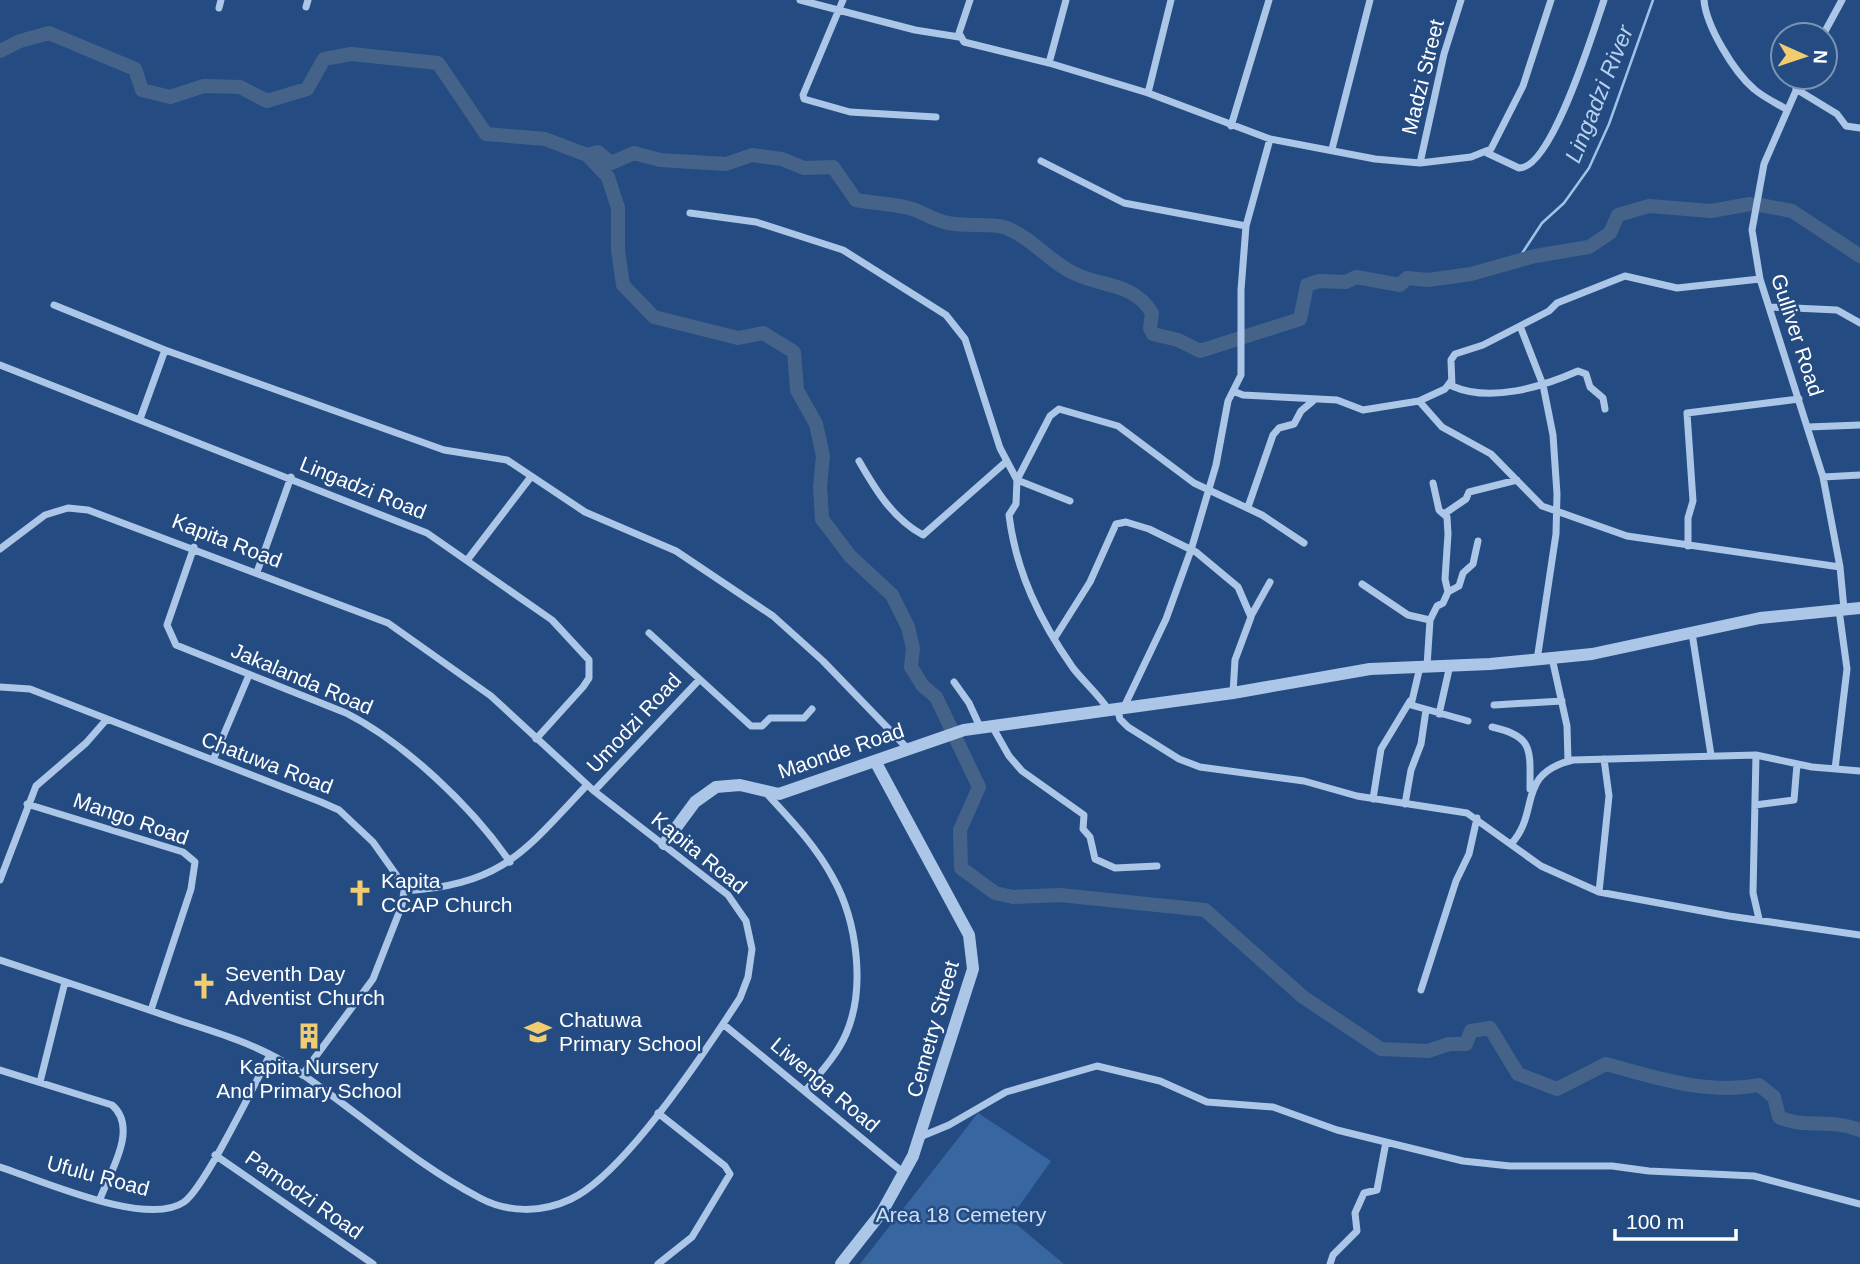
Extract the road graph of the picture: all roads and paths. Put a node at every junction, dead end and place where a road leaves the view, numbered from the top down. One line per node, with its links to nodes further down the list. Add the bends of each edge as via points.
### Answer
1 (800, 0): 12 (street)
2 (970, 0): 14 (street)
3 (1066, 0): 15 (street)
4 (1171, 0): 18 (street)
5 (1269, 0): 21 (street)
6 (1370, 0): 24 (street)
7 (1461, 0): 27 (street, Madzi Street)
8 (1551, 0): 25 (street, via 1519,97)
9 (1604, 0): 25 (street, via 1572,94 1533,163 1520,168)
10 (1704, 0): 19 (street, via 1711,27 1746,80)
11 (1842, 0): 13 (street)
12 (842, 4): 14 (street, via 897,25); 20 (street, via 821,46 804,99 850,112)
13 (1831, 21)
14 (959, 37): 15 (street, via 975,46)
15 (1049, 63): 18 (street)
16 (1796, 91): 19 (street, Gulliver Road)
17 (1800, 91): 22 (street, via 1837,114 1846,127)
18 (1148, 93): 21 (street)
19 (1786, 109): 30 (street, Gulliver Road, via 1764,164 1753,216)
20 (936, 117)
21 (1231, 126): 23 (street)
22 (1860, 128)
23 (1270, 139): 24 (street); 29 (street)
24 (1332, 149): 27 (street)
25 (1487, 153): 27 (street)
26 (1041, 162): 29 (street, via 1124,203)
27 (1419, 163)
28 (690, 213): 49 (street, via 746,219 843,250 946,315 965,339)
29 (1247, 226): 40 (street, via 1241,290 1243,363)
30 (1760, 279): 32 (street, Gulliver Road); 34 (street, via 1677,288 1625,276 1557,303)
31 (54, 305): 35 (street)
32 (1770, 307): 33 (street, via 1837,310); 41 (street, Gulliver Road)
33 (1860, 323)
34 (1520, 326): 38 (street, via 1455,354); 39 (street)
35 (165, 350): 45 (street); 53 (street, via 455,454 499,456)
36 (2, 366): 37 (street); 45 (street, Lingadzi Road)
37 (0, 375)
38 (1451, 380): 39 (street, via 1457,388 1496,392); 43 (street)
39 (1543, 385): 44 (street, via 1578,371 1586,374); 60 (street, via 1553,435)
40 (1233, 391): 42 (street); 57 (street)
41 (1799, 399): 47 (street, Gulliver Road); 64 (street, via 1687,413 1693,501)
42 (1313, 401): 43 (street, via 1337,400 1374,410); 59 (street, via 1294,424 1273,435)
43 (1419, 401): 55 (street, via 1433,419 1485,450)
44 (1605, 409)
45 (140, 419): 51 (street, Lingadzi Road)
46 (1860, 425): 47 (street)
47 (1808, 427): 52 (street, Gulliver Road)
48 (859, 461): 49 (street, via 898,517 923,535)
49 (1007, 461): 54 (street)
50 (1860, 475): 52 (street)
51 (291, 477): 68 (street, Lingadzi Road, via 404,522); 70 (street)
52 (1823, 477): 69 (street, Gulliver Road)
53 (530, 478): 68 (street); 102 (street, via 616,528 676,551 773,616)
54 (1017, 480): 57 (street, via 1050,416 1059,409 1118,426); 58 (street); 80 (street, via 1016,504 1009,515 1012,543 1034,604)
55 (1517, 480): 60 (street, via 1537,503); 61 (street, via 1469,492)
56 (1433, 483): 61 (street)
57 (1208, 491): 59 (street); 67 (street)
58 (1070, 502)
59 (1248, 507): 63 (street)
60 (1557, 510): 64 (street, via 1616,533); 82 (street)
61 (1444, 514): 73 (street)
62 (1478, 541): 73 (street, via 1473,564 1463,573 1459,586)
63 (1304, 543)
64 (1688, 546): 69 (street)
65 (194, 547): 66 (street, Kapita Road, via 78,508 46,515); 70 (street, Kapita Road); 85 (street, Jakalanda Road, via 168,633 183,649)
66 (0, 549)
67 (1191, 550): 76 (street, via 1238,587); 80 (street, via 1149,529 1116,524 1084,592); 93 (street, via 1166,619)
68 (468, 559): 101 (street, Lingadzi Road, via 552,620 589,660 589,678 583,687)
69 (1840, 567): 75 (street, Gulliver Road)
70 (257, 572): 101 (street, Kapita Road, via 388,623 481,688)
71 (1270, 582): 76 (street)
72 (1362, 584): 77 (street, via 1408,615)
73 (1448, 592): 77 (street)
74 (1860, 608): 75 (street, Maonde Road)
75 (1841, 609): 79 (street, Maonde Road, via 1760,618); 110 (street, Gulliver Road, via 1847,669)
76 (1251, 617): 89 (street, via 1235,660)
77 (1430, 620): 84 (street)
78 (649, 633): 86 (street)
79 (1692, 633): 81 (street, Maonde Road, via 1620,650); 103 (street)
80 (1054, 639): 93 (street, via 1075,670)
81 (1552, 658): 82 (street, Maonde Road); 91 (street)
82 (1537, 660): 83 (street, Maonde Road)
83 (1450, 665): 84 (street, Maonde Road); 96 (street)
84 (1423, 666): 89 (street, Maonde Road, via 1370,669); 90 (street)
85 (249, 675): 106 (street); 123 (street, Jakalanda Road, via 345,713 378,732 429,774)
86 (699, 680): 94 (street, via 751,726 762,726 769,718 804,718); 112 (street, Umodzi Road)
87 (954, 682): 99 (street)
88 (0, 687): 97 (street, Chatuwa Road, via 30,689)
89 (1233, 693): 93 (street, Maonde Road)
90 (1410, 701): 95 (street, via 1412,707); 115 (street, via 1381,749)
91 (1562, 701): 92 (street); 108 (street)
92 (1494, 705)
93 (1116, 708): 99 (street, Maonde Road); 115 (street, via 1128,727 1193,765 1304,781)
94 (812, 709)
95 (1426, 710): 96 (street); 117 (street)
96 (1439, 714): 98 (street)
97 (107, 719): 106 (street, Chatuwa Road); 116 (street, via 42,780)
98 (1468, 721)
99 (986, 727): 102 (street, Maonde Road); 124 (street, via 1022,771 1084,815 1083,829 1090,837 1095,859 1115,868)
100 (1492, 727): 114 (street, via 1517,733 1525,741)
101 (536, 739): 112 (street, Kapita Road)
102 (908, 749): 107 (street, Maonde Road)
103 (1711, 755): 104 (street); 105 (street)
104 (1756, 755): 109 (street); 118 (street)
105 (1604, 759): 108 (street); 127 (street, via 1609,796)
106 (213, 760): 126 (street, Chatuwa Road, via 339,810 373,842)
107 (875, 761): 113 (street, Maonde Road, via 779,794); 141 (street, Cemetry Street, via 968,935 974,956 971,981)
108 (1567, 761): 114 (street, via 1542,776)
109 (1797, 764): 110 (street); 118 (street, via 1794,800)
110 (1835, 769): 111 (street)
111 (1860, 771)
112 (591, 788): 120 (street, Kapita Road); 123 (street, Umodzi Road)
113 (767, 794): 120 (street, Maonde Road, via 734,785 709,790); 139 (street, via 814,847 835,880 857,969 846,1034)
114 (1530, 794): 121 (street, via 1525,825)
115 (1373, 799): 117 (street)
116 (27, 804): 122 (street); 133 (street, Mango Road, via 183,852 195,862 191,889)
117 (1405, 804): 119 (street)
118 (1755, 806): 128 (street, via 1753,894)
119 (1477, 818): 121 (street); 132 (street, via 1469,854)
120 (664, 844): 134 (street, Kapita Road, via 728,895 746,921 752,950 748,977)
121 (1511, 844): 127 (street, via 1554,874)
122 (4, 853): 125 (street)
123 (510, 862): 126 (street, via 460,885)
124 (1157, 866)
125 (0, 880)
126 (404, 891): 137 (street, via 373,979)
127 (1599, 892): 128 (street)
128 (1759, 919): 129 (street)
129 (1860, 935)
130 (0, 960): 131 (street, Kapita Road)
131 (65, 982): 133 (street, Kapita Road); 138 (street)
132 (1421, 990)
133 (151, 1010): 135 (street, Kapita Road)
134 (723, 1024): 139 (street, Liwenga Road); 140 (street, Kapita Road)
135 (270, 1055): 137 (street, Kapita Road); 143 (street, Ufulu Road)
136 (0, 1070): 138 (street)
137 (302, 1075): 140 (street, Kapita Road, via 442,1175 507,1208 544,1209 586,1191)
138 (40, 1082): 146 (street, via 113,1105 120,1112 124,1138)
139 (806, 1090): 145 (street, Liwenga Road)
140 (658, 1113): 149 (street, via 730,1174 692,1237)
141 (920, 1137): 142 (street, via 1006,1091 1097,1066 1160,1081 1207,1102 1273,1107); 145 (street, Cemetry Street)
142 (1386, 1142): 147 (street, via 1463,1161 1510,1166 1612,1166 1765,1177); 151 (street, via 1377,1190 1364,1193 1355,1213 1357,1231 1333,1255)
143 (215, 1155): 146 (street, Ufulu Road, via 193,1193 173,1207 139,1209); 148 (street, Pamodzi Road)
144 (0, 1167): 146 (street, Ufulu Road)
145 (905, 1174): 150 (street, Cemetry Street, via 882,1213)
146 (100, 1199)
147 (1860, 1204)
148 (373, 1264)
149 (657, 1264)
150 (841, 1264)
151 (1331, 1264)

